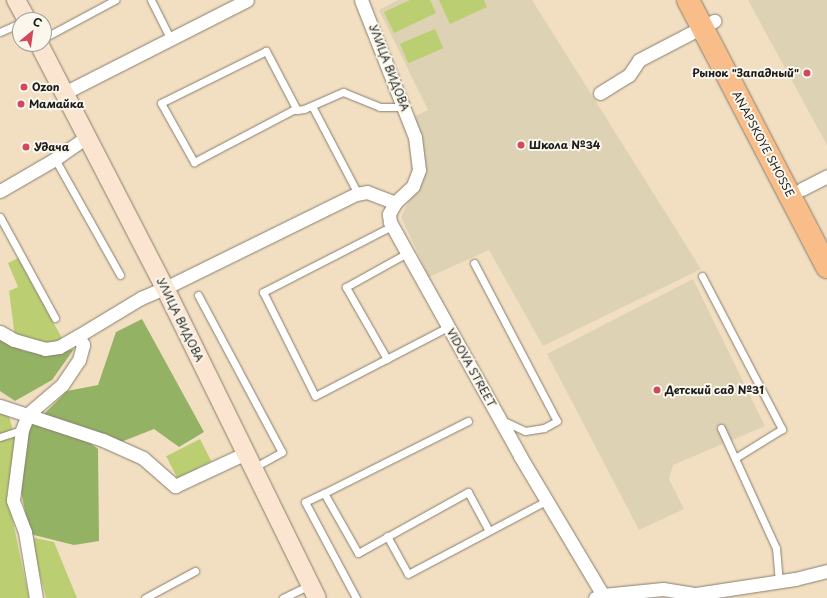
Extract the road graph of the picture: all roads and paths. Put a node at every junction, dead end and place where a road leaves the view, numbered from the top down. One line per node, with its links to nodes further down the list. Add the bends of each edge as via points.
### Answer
1 (16, 0): 8 (street)
2 (115, 0): 12 (lane)
3 (151, 0): 13 (lane)
4 (247, 0): 13 (street)
5 (361, 0): 18 (street, УЛИЦА ВИДОВА)
6 (688, 0): 9 (highway, ANAPSKOYE SHOSSE)
7 (703, 0): 9 (highway)
8 (21, 12)
9 (708, 24): 16 (street, via 639,60 628,75); 23 (highway, ANAPSKOYE SHOSSE); 32 (highway, ANAPSKOYE SHOSSE)
10 (12, 26): 11 (lane)
11 (0, 32)
12 (52, 34)
13 (170, 38): 15 (street)
14 (43, 52): 15 (street, УЛИЦА ВИДОВА)
15 (64, 93): 20 (street, УЛИЦА ВИДОВА)
16 (600, 93)
17 (312, 106): 18 (lane, via 343,92 380,107); 19 (lane); 25 (lane)
18 (403, 107): 26 (street, via 415,137 419,170 413,186)
19 (297, 110): 19 (lane, via 194,162 161,103 266,51)
20 (86, 138): 21 (street); 35 (street, УЛИЦА ВИДОВА)
21 (55, 159): 24 (street); 33 (lane)
22 (827, 176): 23 (street)
23 (802, 189): 29 (highway, ANAPSKOYE SHOSSE)
24 (0, 191)
25 (358, 194): 26 (street, via 368,192); 35 (street)
26 (395, 203): 28 (street, via 389,214)
27 (0, 217): 37 (lane)
28 (392, 226): 30 (street, VIDOVA STREET); 41 (lane, via 263,292 315,396)
29 (827, 237)
30 (407, 253): 38 (street, VIDOVA STREET); 41 (lane, via 346,287)
31 (474, 263): 44 (lane, via 557,421 544,428 525,432)
32 (827, 267)
33 (120, 275)
34 (702, 276): 49 (lane, via 782,429)
35 (165, 288): 40 (street, via 141,298); 50 (street, УЛИЦА ВИДОВА)
36 (198, 295): 50 (lane, via 282,452)
37 (55, 318)
38 (448, 327): 41 (lane); 44 (street, VIDOVA STREET)
39 (0, 332): 40 (street, via 14,340 45,349 59,347)
40 (78, 336): 43 (street, via 83,345 79,360 62,385)
41 (387, 359)
42 (0, 406): 43 (street)
43 (28, 414): 47 (street); 50 (street, via 103,440 143,458 175,486)
44 (499, 419): 52 (street, VIDOVA STREET)
45 (468, 421): 51 (lane)
46 (721, 428): 49 (lane)
47 (22, 430): 48 (lane); 60 (street, via 13,500 25,532)
48 (0, 437)
49 (735, 458): 57 (lane, via 776,548)
50 (249, 461): 58 (street, УЛИЦА ВИДОВА)
51 (324, 493): 54 (lane, via 358,553); 63 (lane, via 305,502)
52 (546, 501): 53 (lane); 59 (street, VIDOVA STREET)
53 (489, 531): 54 (lane, via 408,574); 54 (lane, via 468,492)
54 (387, 536)
55 (195, 571): 61 (lane)
56 (827, 571): 57 (street)
57 (779, 582): 59 (street, via 696,594 662,589)
58 (313, 591): 62 (lane)
59 (599, 597)
60 (36, 598)
61 (145, 598)
62 (283, 598)
63 (356, 598)

